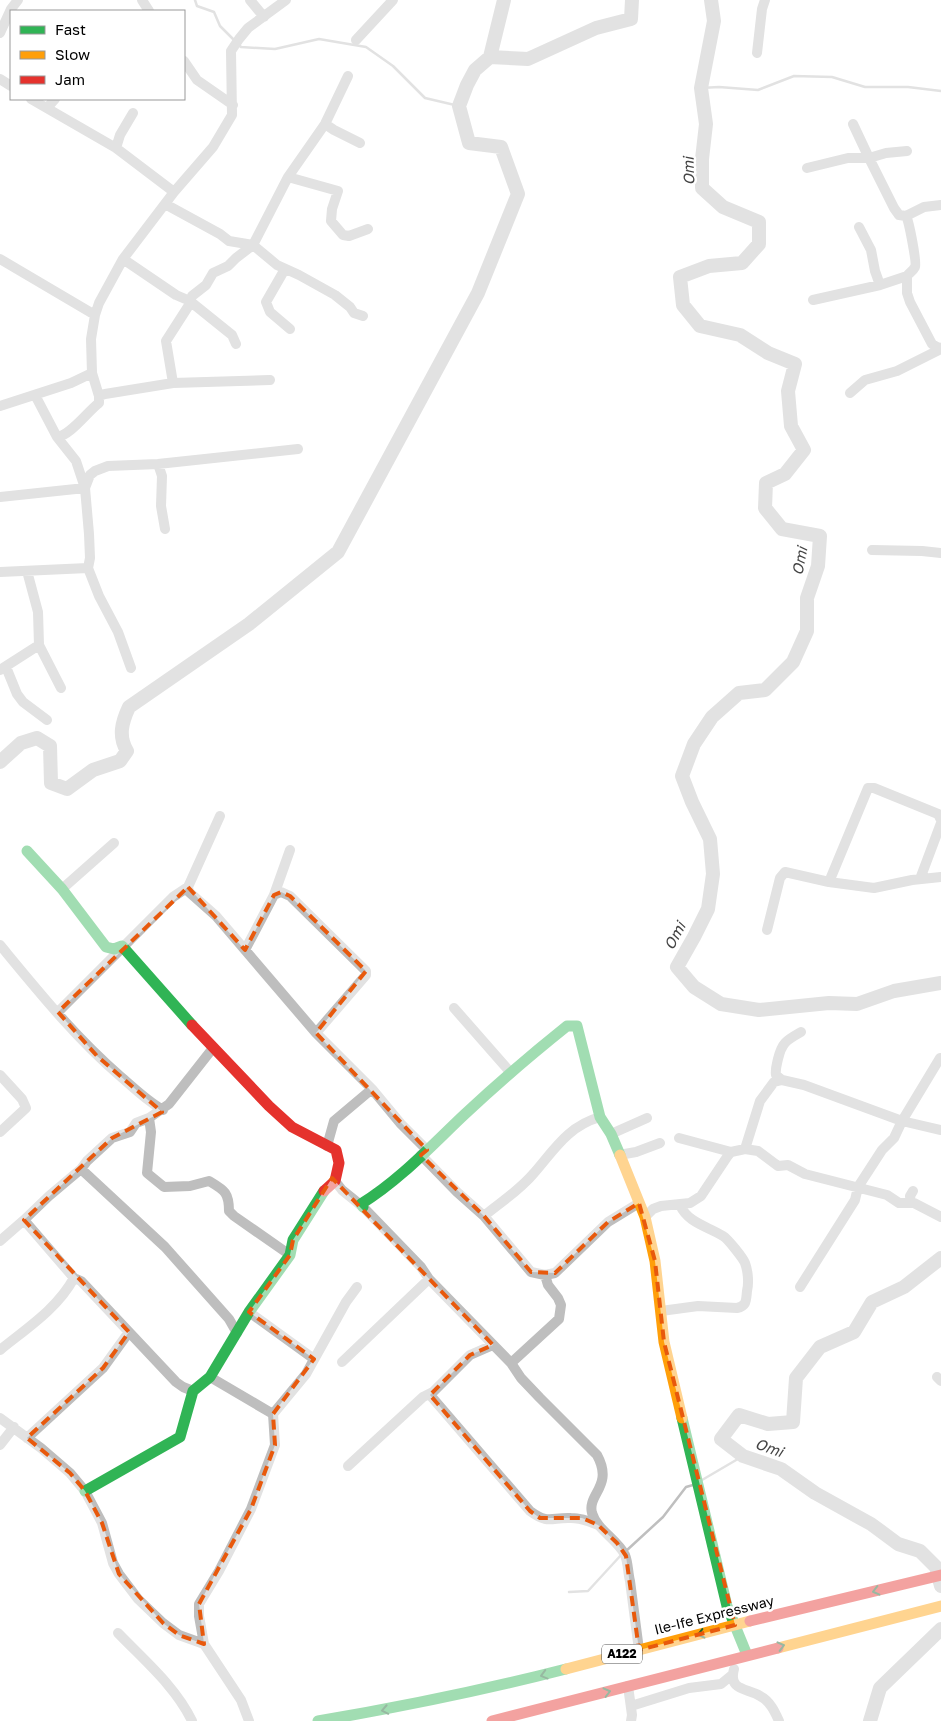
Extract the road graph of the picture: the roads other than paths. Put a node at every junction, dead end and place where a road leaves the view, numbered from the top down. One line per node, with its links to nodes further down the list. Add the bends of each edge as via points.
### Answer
1 (18, 0): 7 (street, via 10,9)
2 (250, 0): 6 (street)
3 (286, 0): 6 (street)
4 (393, 0): 8 (street)
5 (765, 0): 9 (street)
6 (264, 17): 14 (street, via 248,28 231,51)
7 (0, 33)
8 (356, 40)
9 (757, 52)
10 (185, 63): 14 (street, via 197,80)
11 (348, 76): 17 (street)
12 (33, 100): 15 (street)
13 (54, 100): 15 (street)
14 (233, 105): 25 (street, via 224,130)
15 (47, 108): 20 (street)
16 (133, 113): 20 (street)
17 (325, 124): 19 (street); 24 (street)
18 (853, 124): 22 (street)
19 (360, 143)
20 (116, 148): 25 (street)
21 (907, 151): 22 (street, via 886,152)
22 (868, 158): 23 (street, via 848,158); 28 (street, via 894,208 899,215)
23 (807, 168)
24 (288, 177): 30 (street, via 338,191 331,221 343,235); 31 (street)
25 (174, 192): 26 (street)
26 (165, 204): 31 (street, via 229,241); 33 (street)
27 (941, 205): 28 (street)
28 (906, 216): 35 (street, via 916,266)
29 (859, 227): 36 (street, via 872,250)
30 (368, 229)
31 (253, 245): 33 (street, via 228,266 213,273 190,301); 34 (street)
32 (0, 259): 38 (street)
33 (123, 259): 38 (street)
34 (285, 269): 39 (street, via 322,286 354,313); 40 (street, via 266,302 270,312)
35 (906, 276): 36 (street); 42 (street, via 910,302 932,344)
36 (880, 285): 37 (street)
37 (813, 300)
38 (95, 315): 43 (street, via 91,339)
39 (363, 316)
40 (290, 329)
41 (236, 344): 45 (street, via 232,335 191,302 166,341)
42 (941, 348): 46 (street, via 897,371 865,380)
43 (92, 373): 47 (street); 48 (street)
44 (270, 380): 45 (street)
45 (173, 383): 48 (street)
46 (850, 393)
47 (35, 395): 49 (street); 50 (street)
48 (99, 396): 50 (street, via 99,403 67,435)
49 (0, 406)
50 (57, 437): 53 (street, via 76,461)
51 (298, 449): 52 (street)
52 (158, 464): 53 (street, via 108,466 90,475); 55 (street, via 162,476 161,506)
53 (85, 488): 54 (street); 58 (street)
54 (0, 497)
55 (165, 530)
56 (872, 550): 57 (street)
57 (941, 553)
58 (88, 568): 59 (street); 62 (street)
59 (27, 571): 60 (street); 61 (street, via 38,612)
60 (0, 572)
61 (39, 645): 63 (street); 64 (street)
62 (131, 668)
63 (3, 669): 65 (street, via 23,702)
64 (61, 688)
65 (47, 720)
66 (220, 816): 74 (street)
67 (941, 822): 72 (street); 73 (street, via 938,814 868,788)
68 (114, 843): 75 (street)
69 (290, 850): 76 (street)
70 (27, 851): 75 (main road)
71 (941, 877): 72 (street)
72 (920, 879): 73 (street, via 874,888)
73 (829, 882): 77 (street, via 785,872 780,878)
74 (188, 887): 79 (street, via 173,897); 80 (street, via 189,892 216,916)
75 (62, 889): 79 (main road, via 106,947)
76 (274, 895): 80 (street); 84 (street, via 281,892 290,896 366,970 366,975)
77 (767, 930)
78 (0, 946): 82 (street)
79 (122, 946): 82 (street); 85 (main road)
80 (245, 950): 84 (street)
81 (454, 1008): 87 (street)
82 (58, 1012): 91 (street, via 97,1056)
83 (801, 1032): 89 (street, via 780,1047 775,1070)
84 (316, 1033): 90 (street)
85 (213, 1048): 91 (street); 101 (main road, via 292,1127)
86 (940, 1058): 95 (street)
87 (511, 1073): 92 (main road, via 568,1026 577,1026); 103 (main road)
88 (0, 1075): 97 (street, via 26,1108)
89 (782, 1080): 95 (street); 102 (street, via 774,1082 760,1100)
90 (372, 1089): 101 (street, via 334,1121); 103 (street)
91 (163, 1110): 93 (street)
92 (600, 1117): 98 (main road); 114 (street, via 570,1132 516,1192)
93 (149, 1118): 106 (street, via 136,1123 130,1132 112,1138); 119 (street, via 151,1132 147,1173 164,1187 209,1181 224,1190 229,1200 229,1211 234,1216)
94 (647, 1118): 98 (street)
95 (902, 1121): 96 (street); 108 (street, via 894,1138 882,1150)
96 (940, 1130)
97 (0, 1132)
98 (611, 1134): 105 (main road)
99 (679, 1138): 104 (street)
100 (660, 1143): 105 (street)
101 (327, 1146): 107 (main road, via 336,1150 339,1163)
102 (744, 1149): 104 (street); 108 (street, via 758,1151 778,1166 788,1165 805,1174)
103 (424, 1152): 113 (main road, via 361,1204); 114 (street, via 457,1192)
104 (731, 1152): 112 (street, via 700,1196)
105 (620, 1155): 110 (main road)
106 (81, 1169): 117 (street); 128 (street, via 165,1247)
107 (335, 1181): 113 (street); 119 (main road, via 326,1188 293,1240)
108 (858, 1187): 111 (street); 124 (street, via 855,1200)
109 (913, 1191): 111 (street)
110 (639, 1203): 115 (main road); 120 (street, via 608,1222 554,1273)
111 (911, 1203): 116 (street)
112 (680, 1205): 115 (street, via 661,1206); 125 (street, via 690,1220 726,1237 745,1263 746,1303 737,1308 698,1306)
113 (363, 1207): 122 (street)
114 (484, 1216): 120 (street, via 531,1272)
115 (645, 1217): 125 (main road)
116 (941, 1217)
117 (24, 1220): 118 (street); 121 (street)
118 (0, 1241)
119 (290, 1255): 126 (main road)
120 (545, 1276): 133 (street, via 561,1305 558,1320)
121 (74, 1278): 127 (street, via 81,1281); 130 (street, via 52,1307)
122 (429, 1279): 129 (street); 132 (street)
123 (357, 1287): 131 (street)
124 (800, 1288)
125 (661, 1311): 147 (main road, via 664,1342)
126 (249, 1312): 128 (main road); 131 (street)
127 (129, 1332): 135 (street, via 176,1382); 140 (street, via 103,1368)
128 (238, 1333): 134 (main road)
129 (493, 1344): 133 (street); 136 (street, via 470,1355)
130 (0, 1350)
131 (314, 1360): 137 (street)
132 (342, 1362)
133 (511, 1363): 144 (street, via 521,1378 602,1464 603,1480 592,1504)
134 (210, 1377): 135 (main road); 137 (street)
135 (193, 1390): 143 (main road, via 180,1437)
136 (430, 1395): 142 (street, via 423,1397); 144 (street, via 530,1511 540,1518 582,1518)
137 (273, 1414): 149 (street, via 275,1445 251,1509 199,1604)
138 (0, 1418): 139 (street)
139 (14, 1427): 140 (street); 141 (street)
140 (27, 1438): 143 (street, via 70,1473)
141 (0, 1445)
142 (348, 1466)
143 (85, 1492): 149 (street, via 102,1523 113,1563 138,1599 179,1635)
144 (598, 1525): 150 (street, via 626,1556)
145 (941, 1575): 147 (main road, Ile-Ife Expressway / A122, one-way to 147)
146 (938, 1606): 151 (main road, A122, one-way to 146)
147 (735, 1625): 150 (main road, Ile-Ife Expressway / A122, one-way to 150); 151 (main road)
148 (118, 1633): 155 (street, via 167,1683)
149 (204, 1644): 156 (street, via 241,1700)
150 (639, 1650): 157 (main road, Ile-Ife Expressway / A122, one-way to 157, via 512,1684)
151 (742, 1656): 152 (street); 153 (main road, A122)
152 (732, 1675): 154 (street, via 721,1684 676,1692); 160 (street, via 734,1684 761,1696 773,1708)
153 (628, 1686): 154 (street); 158 (main road, A122, one-way to 153)
154 (631, 1706): 159 (street)
155 (192, 1721)
156 (249, 1721)
157 (318, 1721)
158 (492, 1721)
159 (631, 1721)
160 (779, 1721)

